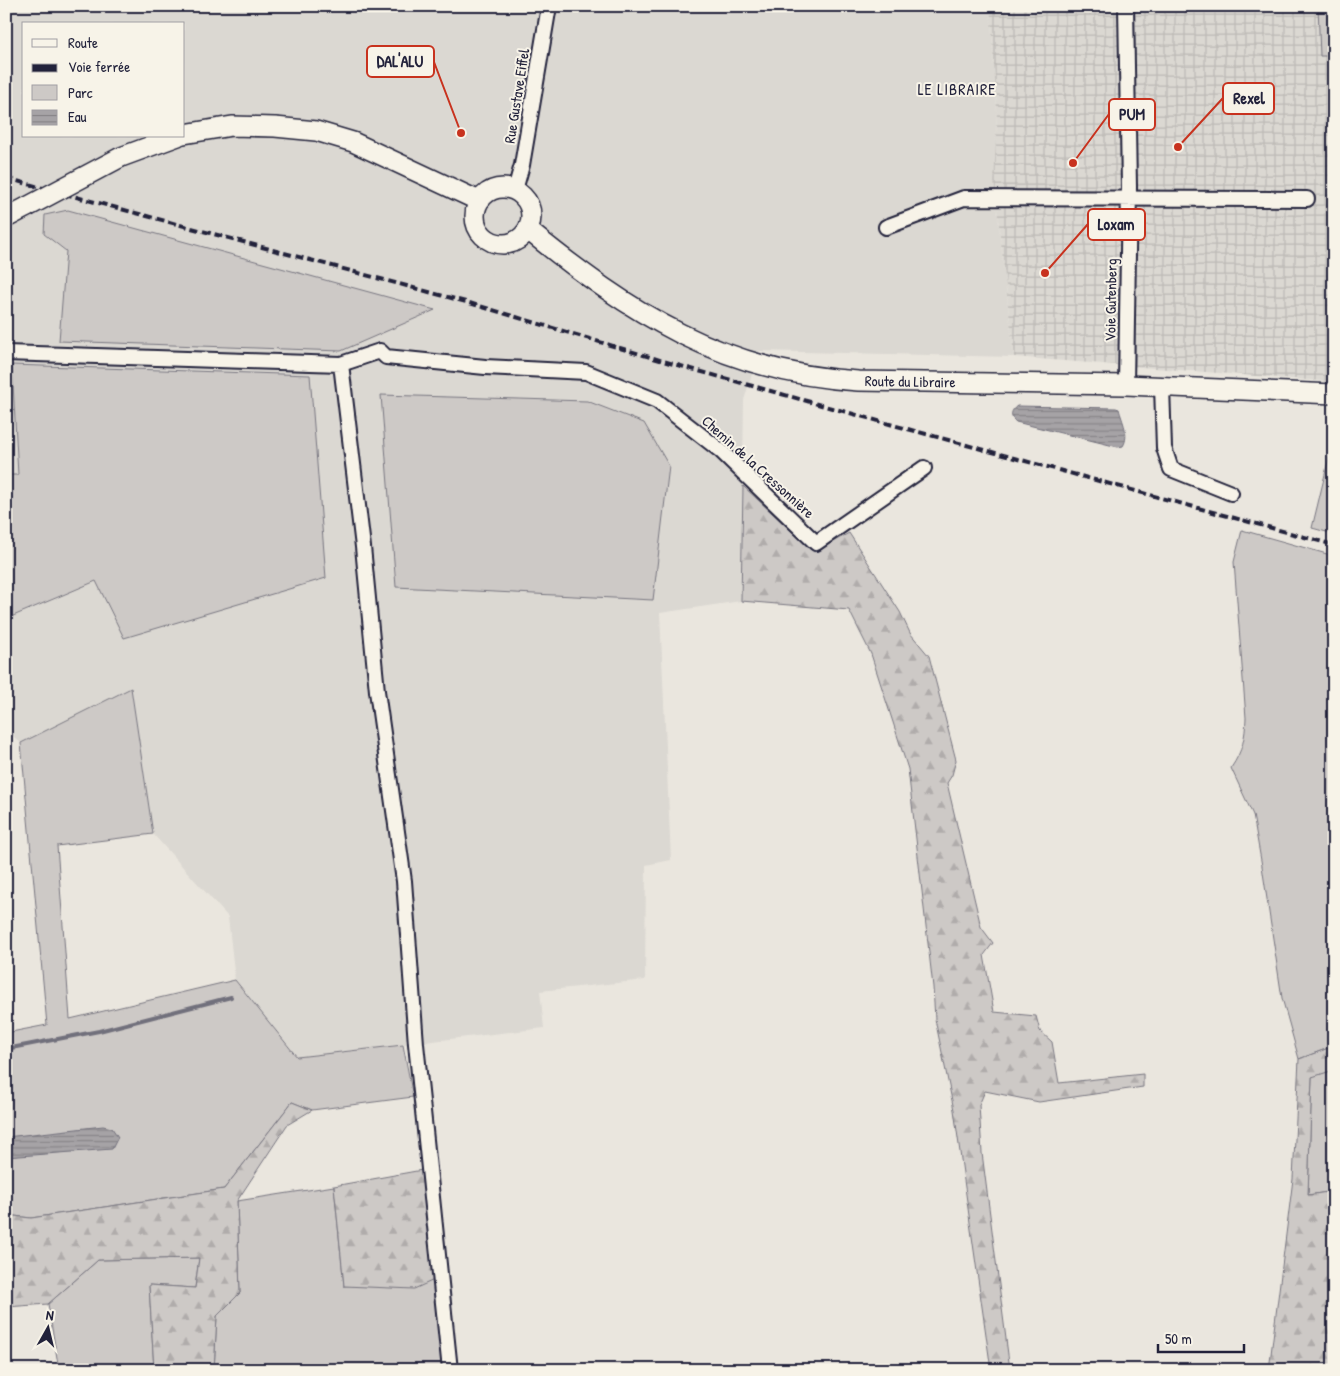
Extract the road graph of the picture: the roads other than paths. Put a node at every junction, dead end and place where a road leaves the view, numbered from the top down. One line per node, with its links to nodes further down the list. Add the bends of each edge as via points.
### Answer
1 (549, 6): 5 (street, Rue Gustave Eiffel)
2 (1126, 6): 6 (street, Voie Gutenberg)
3 (185, 134): 8 (main road, via 232,126 275,126 316,131 353,142)
4 (173, 138): 9 (main road, bridge, via 122,157)
5 (515, 190): 8 (main road, via 491,190); 11 (main road, via 523,195 531,212)
6 (1129, 198): 7 (street); 10 (street, via 964,198); 14 (street, Voie Gutenberg)
7 (1307, 199)
8 (479, 201): 11 (main road, via 475,219 478,228 491,241 508,244)
9 (6, 218)
10 (886, 227)
11 (528, 230): 14 (main road, Route du Libraire, via 562,257 666,327 710,348 760,366 858,382)
12 (6, 353): 13 (street)
13 (341, 364): 17 (street, Chemin de la Cressonnière, via 380,351 386,357 485,367 586,372 657,401 721,451 816,543); 19 (street, via 377,691 404,881 416,1044)
14 (1126, 385): 15 (main road, Route du Libraire)
15 (1162, 386): 16 (main road, Route du Libraire); 18 (street, via 1164,448 1171,469)
16 (1334, 394)
17 (924, 468)
18 (1231, 493)
19 (450, 1370)

